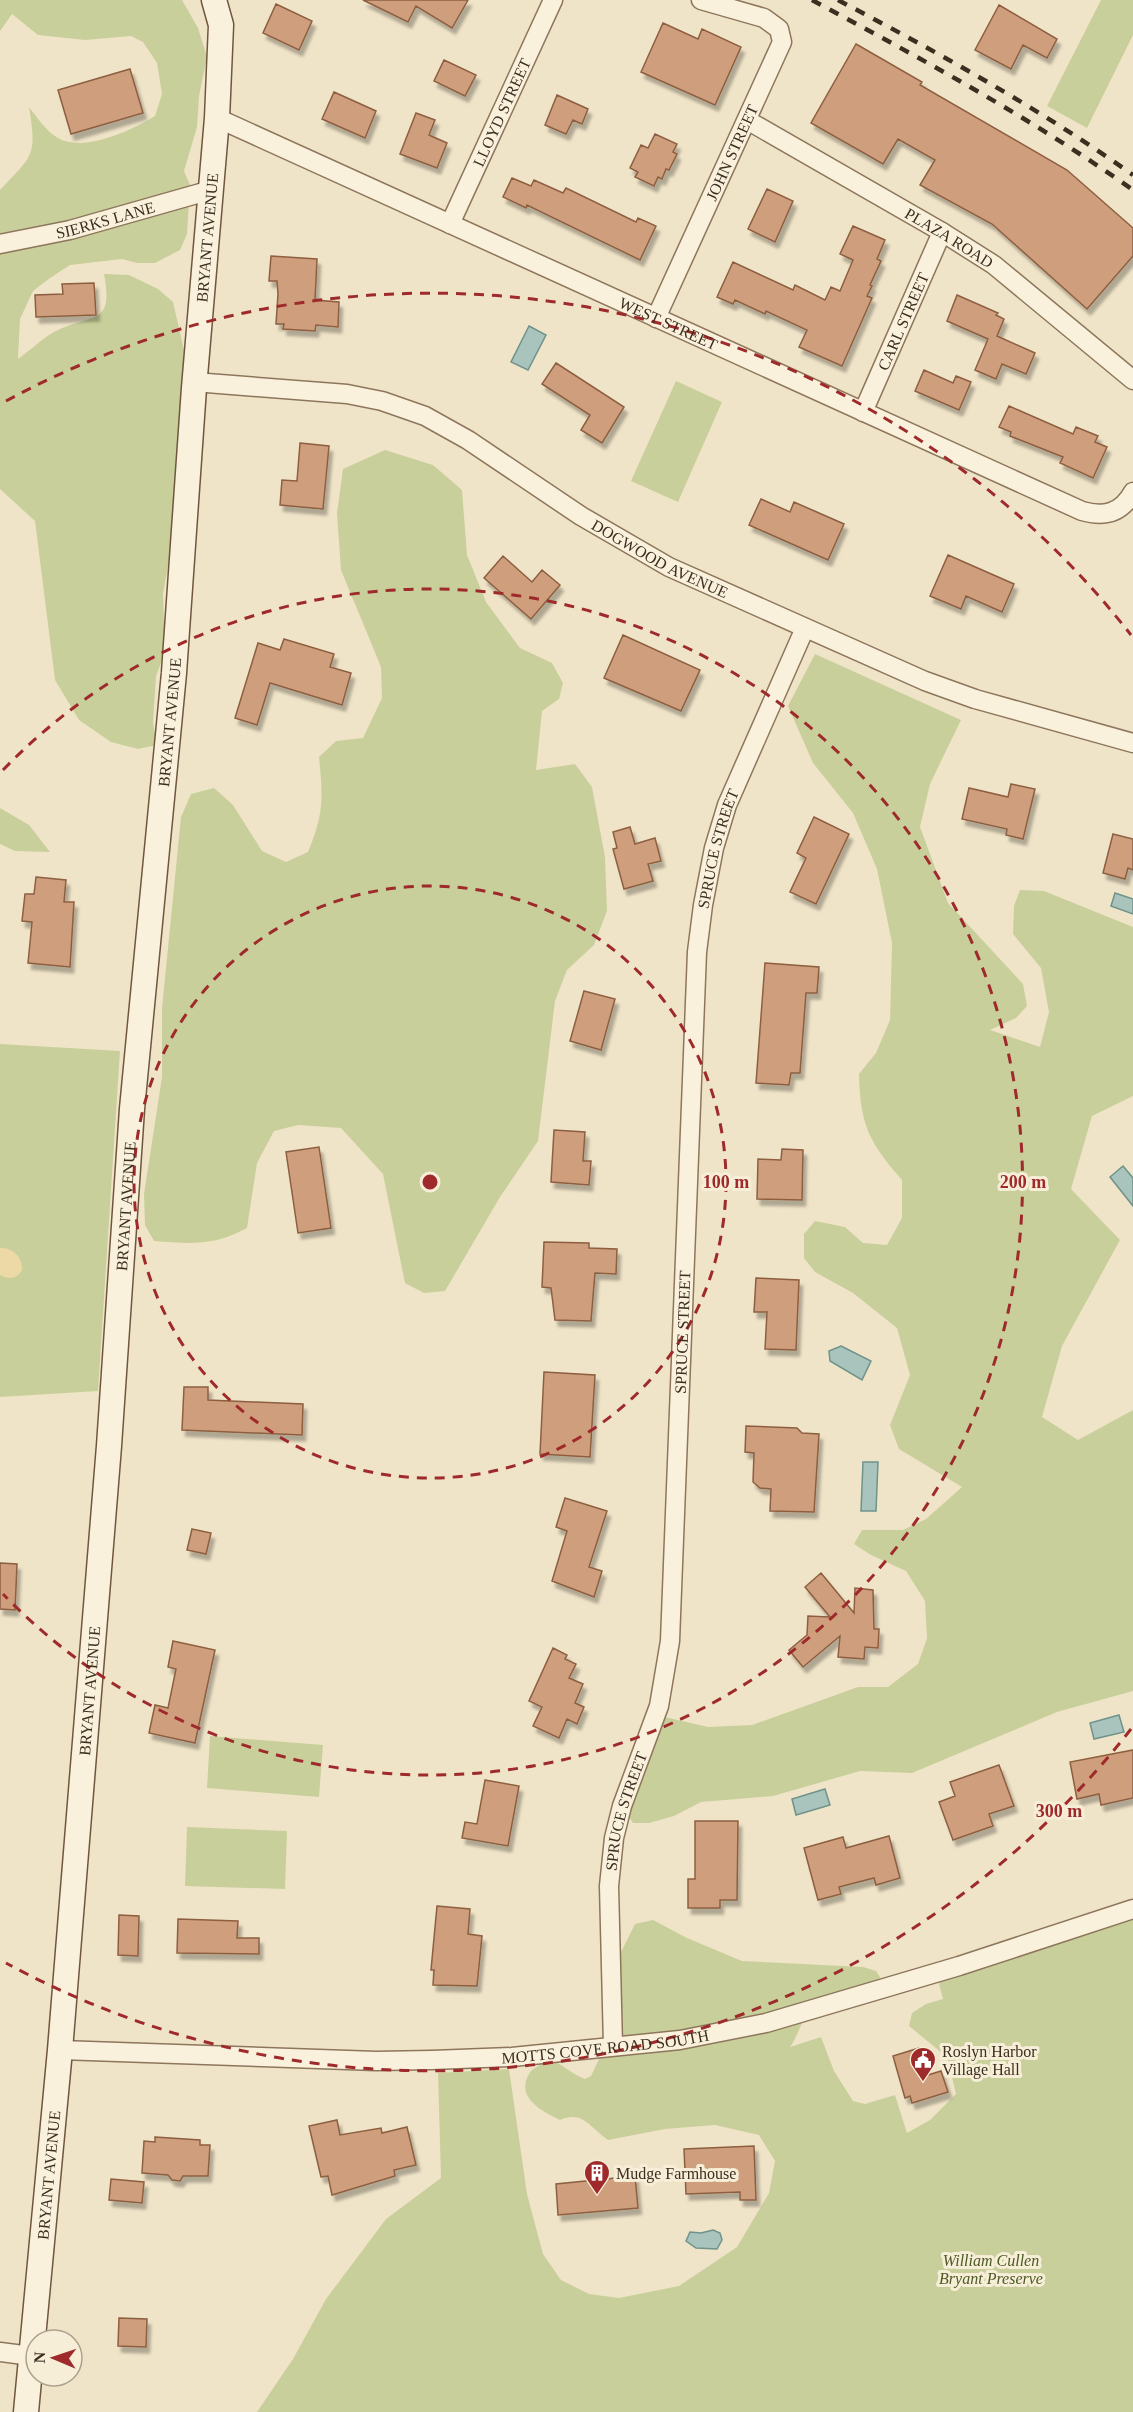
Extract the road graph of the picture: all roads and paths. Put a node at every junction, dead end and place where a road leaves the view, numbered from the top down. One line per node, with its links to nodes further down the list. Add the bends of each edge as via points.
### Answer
1 (213, 0): 4 (main road, BRYANT AVENUE, via 221,25)
2 (553, 0): 7 (street, LLOYD STREET)
3 (701, 0): 5 (street, JOHN STREET, via 764,18 779,29 782,42)
4 (217, 118): 6 (main road, BRYANT AVENUE); 7 (street, WEST STREET)
5 (747, 120): 8 (street, PLAZA ROAD); 10 (street, JOHN STREET)
6 (211, 190): 9 (street, SIERKS LANE, via 70,230); 12 (main road, BRYANT AVENUE)
7 (450, 224): 10 (street, WEST STREET)
8 (942, 232): 11 (street, PLAZA ROAD, via 1027,290); 13 (street, CARL STREET)
9 (0, 244)
10 (656, 318): 13 (street, WEST STREET)
11 (1133, 380)
12 (194, 382): 15 (street, DOGWOOD AVENUE, via 347,394 425,416 619,540 669,567); 19 (main road, BRYANT AVENUE, via 174,673 131,1121 110,1446)
13 (863, 412): 14 (street, WEST STREET, via 1082,511 1112,513)
14 (1128, 499)
15 (806, 628): 16 (street, DOGWOOD AVENUE, via 975,699); 18 (street, SPRUCE STREET, via 728,805 714,848 703,905 697,952 670,1641 659,1706 614,1838 609,1886)
16 (1133, 743)
17 (1133, 1909): 18 (street, MOTTS COVE ROAD SOUTH, via 766,2023 680,2040)
18 (613, 2046): 19 (street, MOTTS COVE ROAD SOUTH, via 512,2057 376,2061)
19 (60, 2050): 20 (main road, BRYANT AVENUE)
20 (34, 2328)
21 (0, 2352): 22 (street)
22 (24, 2355)
23 (28, 2388): 24 (main road, BRYANT AVENUE)
24 (26, 2412)

